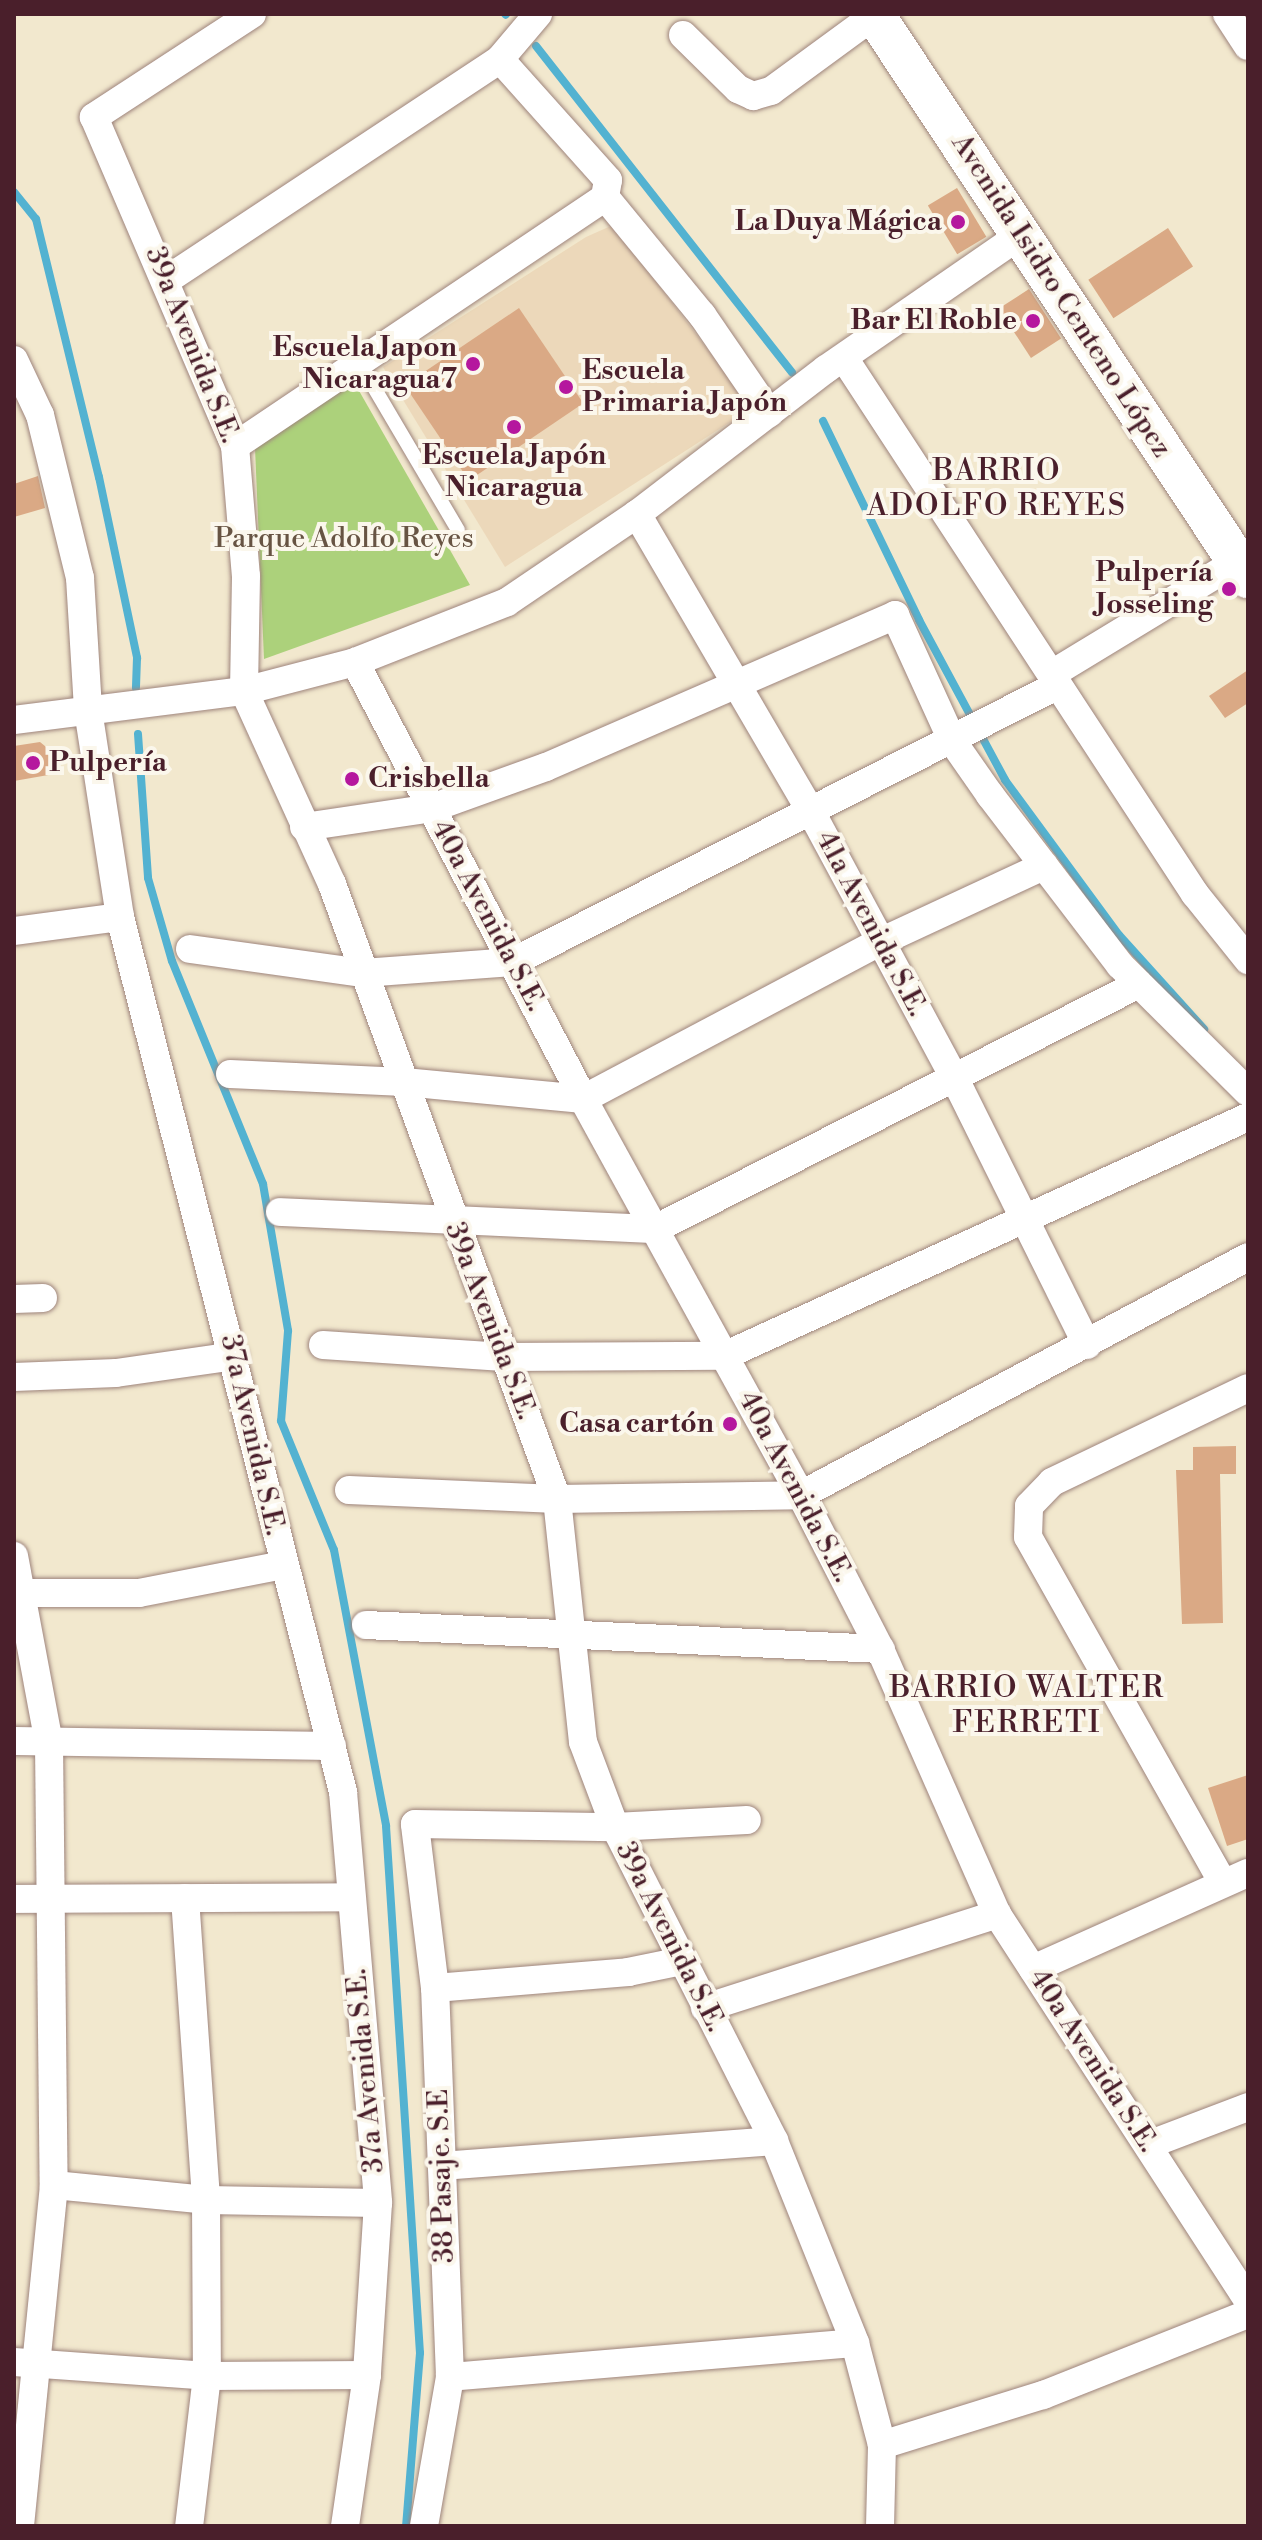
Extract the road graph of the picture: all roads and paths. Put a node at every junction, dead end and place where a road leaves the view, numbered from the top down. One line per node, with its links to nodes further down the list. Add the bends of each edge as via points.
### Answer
1 (252, 14): 10 (street, 39a Avenida S.E., via 94,117)
2 (538, 14): 7 (street)
3 (874, 14): 5 (street, via 771,91 753,96 738,89); 9 (street, Avenida Isidro Centeno López)
4 (1227, 14): 6 (street)
5 (683, 35)
6 (1248, 46)
7 (500, 59): 8 (street, via 608,180); 10 (street)
8 (605, 197): 13 (street); 14 (street, via 702,315)
9 (1022, 234): 11 (street); 19 (street, Avenida Isidro Centeno López)
10 (168, 279): 16 (street, 39a Avenida S.E.)
11 (844, 358): 14 (street); 21 (street)
12 (14, 360): 15 (street, 37a Avenida S.E.)
13 (359, 362): 16 (street); 18 (lane)
14 (769, 413): 17 (street)
15 (27, 417): 24 (street, 37a Avenida S.E., via 80,578)
16 (235, 446): 23 (street, 39a Avenida S.E., via 246,576)
17 (637, 514): 20 (street, via 507,602); 22 (street, 41a Avenida S.E.)
18 (458, 530)
19 (1242, 570): 21 (street)
20 (355, 662): 23 (street); 27 (street, 40a Avenida S.E.)
21 (1055, 680): 26 (street); 35 (street, via 1195,894)
22 (735, 681): 26 (street, via 895,615); 27 (street, via 546,767); 28 (street, 41a Avenida S.E.)
23 (244, 691): 24 (street); 29 (street, 39a Avenida S.E.)
24 (88, 710): 25 (street); 31 (street, 37a Avenida S.E.)
25 (14, 720)
26 (953, 742): 28 (street); 30 (street)
27 (432, 808): 29 (street); 36 (street, 40a Avenida S.E.)
28 (809, 808): 33 (street, 41a Avenida S.E.); 36 (street)
29 (304, 827): 37 (street, 39a Avenida S.E., via 332,884)
30 (1044, 866): 33 (street); 38 (street)
31 (120, 917): 32 (street); 54 (street, 37a Avenida S.E.)
32 (14, 931)
33 (880, 942): 40 (street, 41a Avenida S.E.); 43 (street)
34 (190, 949): 37 (street)
35 (1248, 960)
36 (513, 962): 37 (street); 43 (street, 40a Avenida S.E.)
37 (363, 973): 41 (street, 39a Avenida S.E.)
38 (1139, 984): 40 (street); 42 (street)
39 (230, 1074): 41 (street)
40 (955, 1079): 46 (street, 41a Avenida S.E.); 48 (street)
41 (404, 1082): 43 (street); 47 (street, 39a Avenida S.E.)
42 (1248, 1092)
43 (583, 1099): 48 (street, 40a Avenida S.E.)
44 (1248, 1117): 46 (street)
45 (280, 1212): 47 (street)
46 (1026, 1221): 53 (street, 41a Avenida S.E.); 55 (street)
47 (453, 1224): 48 (street); 56 (street, 39a Avenida S.E.)
48 (655, 1229): 55 (street, 40a Avenida S.E.)
49 (1248, 1257): 53 (street)
50 (43, 1298): 51 (street)
51 (14, 1299)
52 (323, 1345): 56 (street)
53 (1087, 1345): 60 (street)
54 (234, 1356): 57 (street, via 116,1373); 63 (street, 37a Avenida S.E.)
55 (724, 1356): 56 (street); 60 (street, 40a Avenida S.E.)
56 (504, 1357): 61 (street, 39a Avenida S.E.)
57 (14, 1377)
58 (1248, 1388): 73 (street, via 1052,1482 1029,1506 1028,1537)
59 (349, 1490): 61 (street)
60 (801, 1495): 61 (street); 67 (street, 40a Avenida S.E.)
61 (557, 1499): 66 (street, 39a Avenida S.E.)
62 (14, 1556): 64 (street)
63 (283, 1565): 64 (street, via 139,1593); 70 (street, 37a Avenida S.E.)
64 (19, 1592): 69 (street)
65 (366, 1625): 66 (street)
66 (575, 1632): 67 (street); 72 (street, 39a Avenida S.E., via 583,1742)
67 (880, 1649): 78 (street, 40a Avenida S.E.)
68 (14, 1741): 69 (street)
69 (49, 1743): 70 (street); 75 (street)
70 (332, 1746): 74 (street, 37a Avenida S.E., via 343,1792)
71 (747, 1820): 72 (street)
72 (615, 1827): 79 (street, 39a Avenida S.E.); 81 (street, 38 Pasaje. S.E, via 415,1824)
73 (1236, 1878): 80 (street)
74 (350, 1897): 76 (street); 89 (street, 37a Avenida S.E.)
75 (51, 1898): 76 (street); 77 (street); 87 (street)
76 (185, 1898): 88 (street)
77 (14, 1899)
78 (997, 1914): 80 (street, 40a Avenida S.E.); 82 (street)
79 (682, 1961): 81 (street, via 628,1972); 82 (street, 39a Avenida S.E.)
80 (1033, 1969): 85 (street, 40a Avenida S.E.)
81 (435, 1988): 86 (street, 38 Pasaje. S.E)
82 (705, 2008): 84 (street, 39a Avenida S.E.)
83 (1248, 2107): 85 (street)
84 (774, 2141): 86 (street); 92 (street, 39a Avenida S.E.)
85 (1148, 2145): 90 (street, 40a Avenida S.E.)
86 (442, 2166): 96 (street, 38 Pasaje. S.E)
87 (54, 2185): 88 (street); 93 (street)
88 (206, 2200): 89 (street); 95 (street)
89 (378, 2203): 94 (street, 37a Avenida S.E.)
90 (1248, 2301)
91 (1248, 2314): 97 (street, via 1043,2395)
92 (855, 2343): 96 (street); 97 (street, 39a Avenida S.E.)
93 (26, 2363): 95 (street); 98 (street)
94 (367, 2375): 95 (street); 100 (street, 37a Avenida S.E.)
95 (207, 2376): 99 (street)
96 (450, 2377): 101 (street, 38 Pasaje. S.E)
97 (882, 2445): 102 (street, 39a Avenida S.E.)
98 (20, 2526)
99 (189, 2526)
100 (345, 2526)
101 (424, 2526)
102 (880, 2526)

